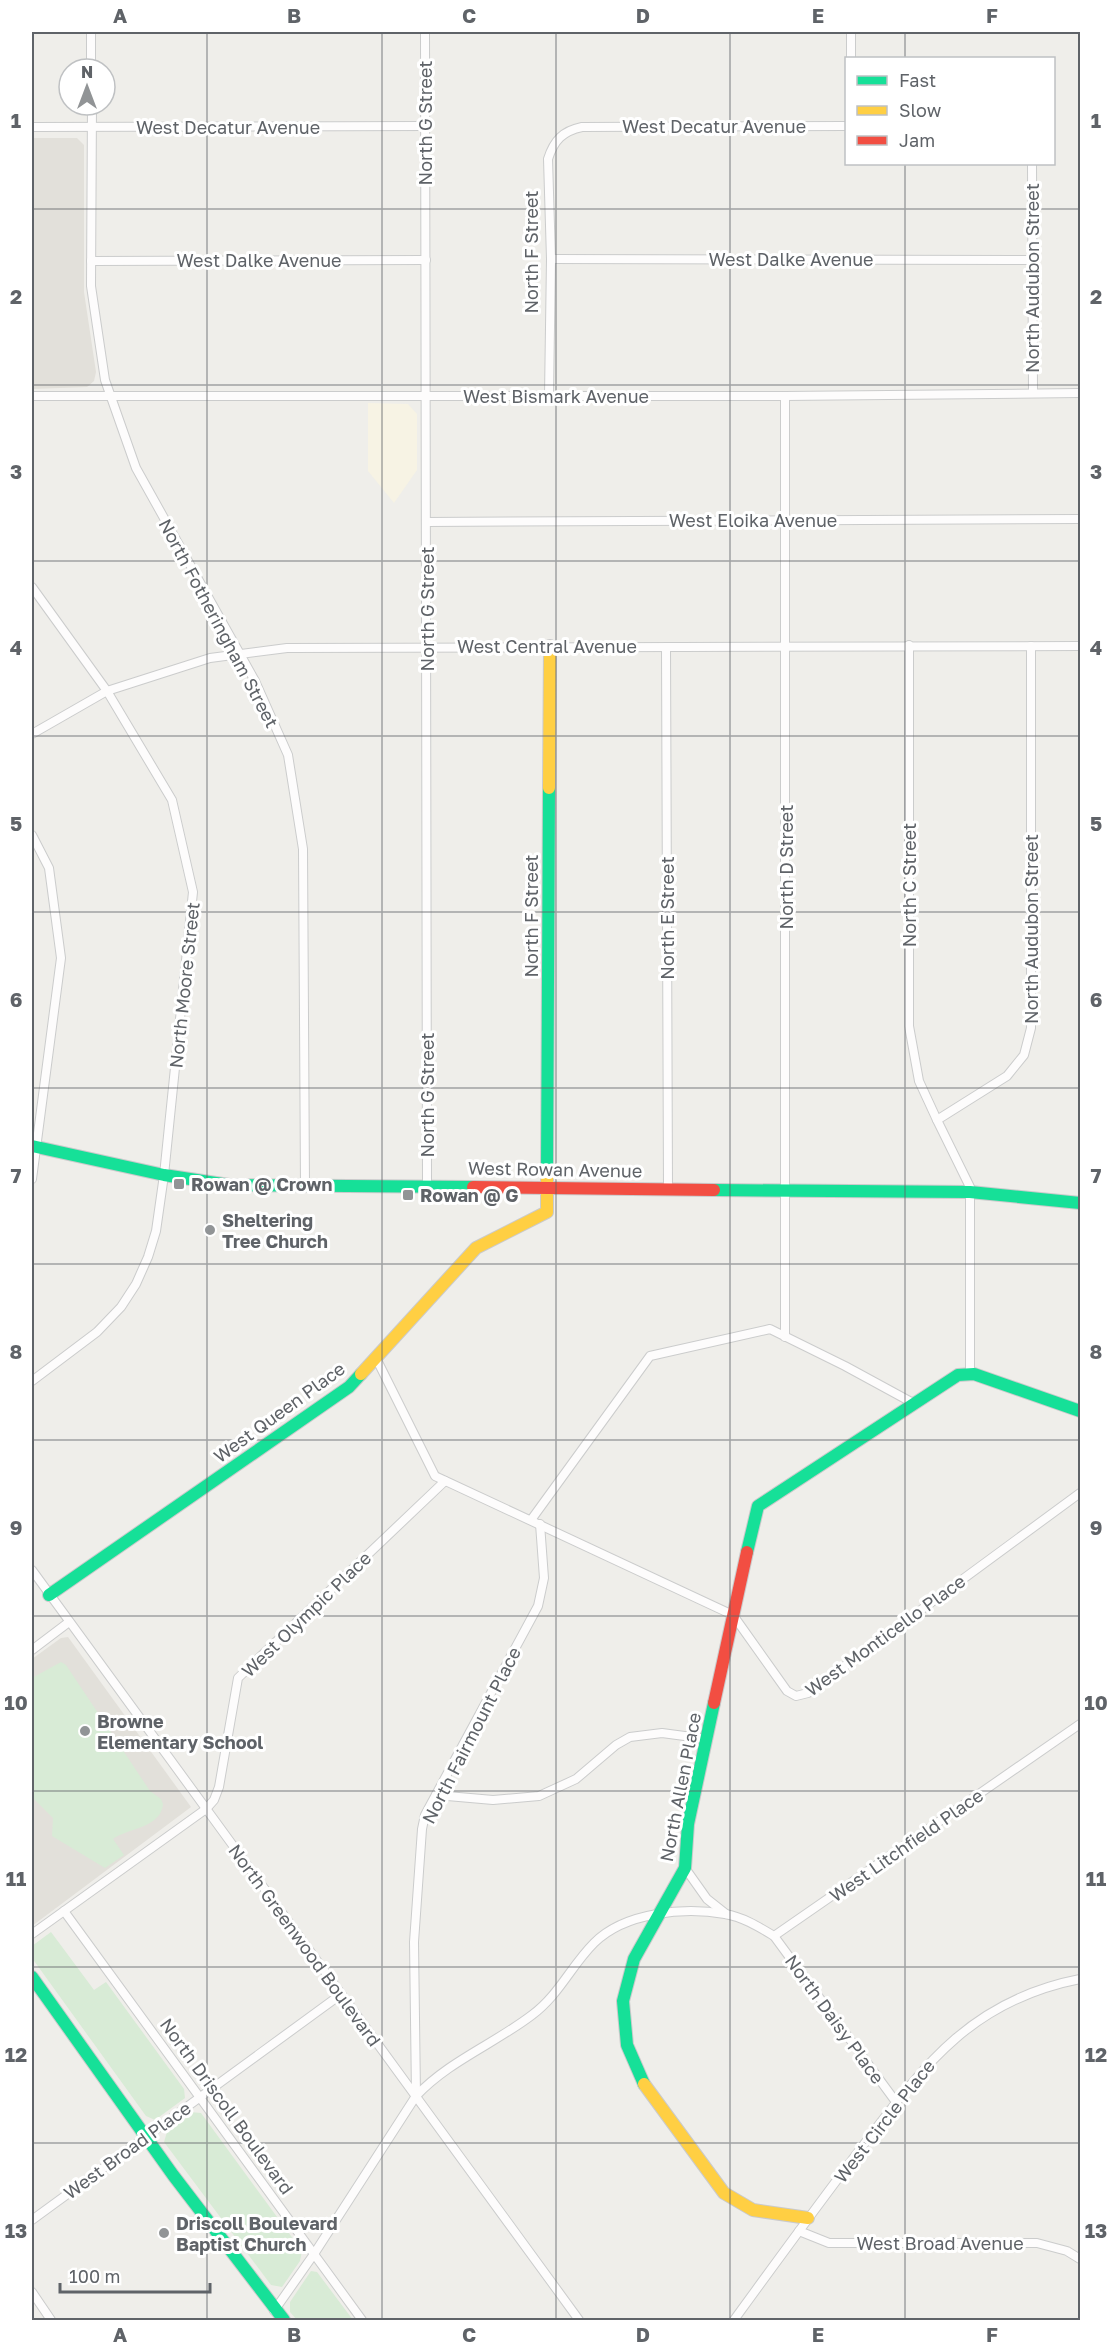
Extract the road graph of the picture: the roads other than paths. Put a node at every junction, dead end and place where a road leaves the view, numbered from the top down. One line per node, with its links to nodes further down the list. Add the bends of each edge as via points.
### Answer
1 (91, 32): 4 (street)
2 (425, 32): 7 (street, North G Street)
3 (851, 32): 5 (street)
4 (92, 57)
5 (851, 57)
6 (92, 117): 10 (street, North Fotheringham Street)
7 (425, 126): 10 (street, West Decatur Avenue); 14 (street, North G Street)
8 (845, 126): 11 (street, West Decatur Avenue)
9 (32, 127): 10 (street, West Decatur Avenue)
10 (92, 127): 16 (street, North Fotheringham Street)
11 (582, 127): 13 (street, North F Street, via 559,137 548,159)
12 (1032, 165): 15 (street, North Audubon Street)
13 (551, 259): 15 (street, West Dalke Avenue); 21 (street, North F Street)
14 (426, 260): 16 (street, West Dalke Avenue); 20 (street, North G Street)
15 (1032, 260): 17 (street, North Audubon Street)
16 (91, 261): 19 (street, North Fotheringham Street, via 100,351)
17 (1033, 393): 18 (street, West Bismark Avenue); 23 (street, West Bismark Avenue)
18 (1080, 393)
19 (110, 394): 20 (street, West Bismark Avenue); 22 (street, West Bismark Avenue); 35 (street, North Fotheringham Street, via 136,468)
20 (426, 395): 21 (street, West Bismark Avenue); 26 (street, North G Street)
21 (549, 395): 23 (street, West Bismark Avenue)
22 (32, 396)
23 (786, 396): 25 (street, North D Street)
24 (1080, 519): 25 (street, West Eloika Avenue)
25 (786, 520): 26 (street, West Eloika Avenue); 34 (street, North D Street)
26 (426, 522): 29 (street, North G Street)
27 (32, 587): 36 (street, North Moore Street)
28 (909, 645): 31 (street, West Central Avenue); 34 (street, West Central Avenue); 39 (street, North C Street, via 909,1026 919,1081)
29 (427, 646): 30 (street, West Central Avenue); 35 (street, West Central Avenue, via 287,648); 44 (street, North G Street)
30 (550, 646): 33 (street, West Central Avenue); 45 (street, North F Street)
31 (1031, 646): 32 (street, West Central Avenue); 39 (street, North Audubon Street, via 1031,1028 1024,1055 1007,1076)
32 (1080, 646)
33 (666, 647): 34 (street, West Central Avenue); 46 (street, North E Street)
34 (786, 647): 47 (street, North D Street)
35 (238, 654): 36 (street, West Central Avenue, via 210,658); 43 (street, North Fotheringham Street, via 255,681 288,755 303,849)
36 (107, 691): 37 (street, West Central Avenue); 41 (street, North Moore Street, via 172,800 194,892)
37 (32, 734)
38 (32, 835): 40 (street, via 50,868 61,958)
39 (937, 1120): 48 (street)
40 (34, 1146): 41 (street, West Rowan Avenue); 42 (street)
41 (164, 1175): 43 (street, West Rowan Avenue, via 229,1185); 53 (street, North Moore Street, via 156,1231 136,1284 97,1332)
42 (32, 1179)
43 (304, 1186): 44 (street, West Rowan Avenue)
44 (427, 1186): 45 (street, West Rowan Avenue)
45 (549, 1187): 46 (street, West Rowan Avenue); 51 (street, West Queen Place, via 549,1207 543,1216 476,1248)
46 (668, 1189): 47 (street, West Rowan Avenue)
47 (785, 1189): 48 (street, West Rowan Avenue); 50 (street, North D Street)
48 (970, 1192): 49 (street, West Rowan Avenue); 52 (street)
49 (1080, 1203)
50 (785, 1337): 54 (street); 58 (street, via 766,1329 646,1358)
51 (376, 1358): 56 (street, via 431,1472); 61 (street, West Queen Place, via 349,1388)
52 (968, 1373): 54 (street, North Allen Place, via 958,1375); 55 (street)
53 (32, 1381)
54 (913, 1403): 62 (street, North Allen Place, via 758,1506)
55 (1080, 1411)
56 (445, 1481): 58 (street, West Monticello Place); 68 (street, West Olympic Place, via 238,1678 219,1787)
57 (1080, 1493): 62 (street, West Monticello Place, via 802,1696 787,1691)
58 (531, 1520): 59 (street, West Monticello Place)
59 (540, 1524): 62 (street, West Monticello Place); 67 (street, North Fairmount Place, via 544,1578 538,1606)
60 (32, 1570): 61 (street, North Greenwood Boulevard)
61 (49, 1595): 63 (street, North Greenwood Boulevard)
62 (733, 1615): 66 (street, North Allen Place)
63 (69, 1622): 64 (street); 68 (street, North Greenwood Boulevard)
64 (32, 1650)
65 (1080, 1724): 74 (street, West Litchfield Place)
66 (707, 1739): 67 (street, via 662,1733 630,1737 576,1779 538,1796 493,1800); 69 (street, North Allen Place, via 688,1824)
67 (436, 1795): 78 (street, North Fairmount Place, via 422,1829 414,1942)
68 (206, 1809): 70 (street, West Olympic Place); 77 (street, North Greenwood Boulevard)
69 (685, 1868): 71 (street, North Allen Place); 72 (street, via 707,1899)
70 (64, 1911): 73 (street, West Olympic Place); 79 (street, North Driscoll Boulevard)
71 (659, 1914): 72 (street); 78 (street, via 614,1928 594,1943 546,2004 432,2079); 82 (street, North Allen Place, via 634,1959 623,2001 627,2045 644,2085 735,2203 767,2215)
72 (726, 1914): 74 (street)
73 (32, 1934)
74 (774, 1936): 80 (street, North Daisy Place)
75 (32, 1977): 81 (street)
76 (1080, 1979): 80 (street, West Circle Place, via 1009,2002 974,2022 921,2070)
77 (340, 1995): 78 (street, North Greenwood Boulevard); 79 (street, West Broad Place)
78 (416, 2096): 85 (street); 92 (street, North Greenwood Boulevard)
79 (198, 2098): 81 (street, West Broad Place); 85 (street, North Driscoll Boulevard)
80 (896, 2102): 82 (street, West Circle Place)
81 (147, 2136): 83 (street, West Broad Place); 88 (street)
82 (808, 2218): 84 (street, West Circle Place)
83 (32, 2220)
84 (799, 2231): 86 (street, West Broad Avenue, via 829,2243 1038,2243); 93 (street, West Circle Place)
85 (314, 2254): 88 (street); 91 (street, North Driscoll Boulevard)
86 (1080, 2259)
87 (32, 2292): 89 (street)
88 (274, 2311): 90 (street)
89 (51, 2320)
90 (284, 2320)
91 (362, 2320)
92 (579, 2320)
93 (734, 2320)

